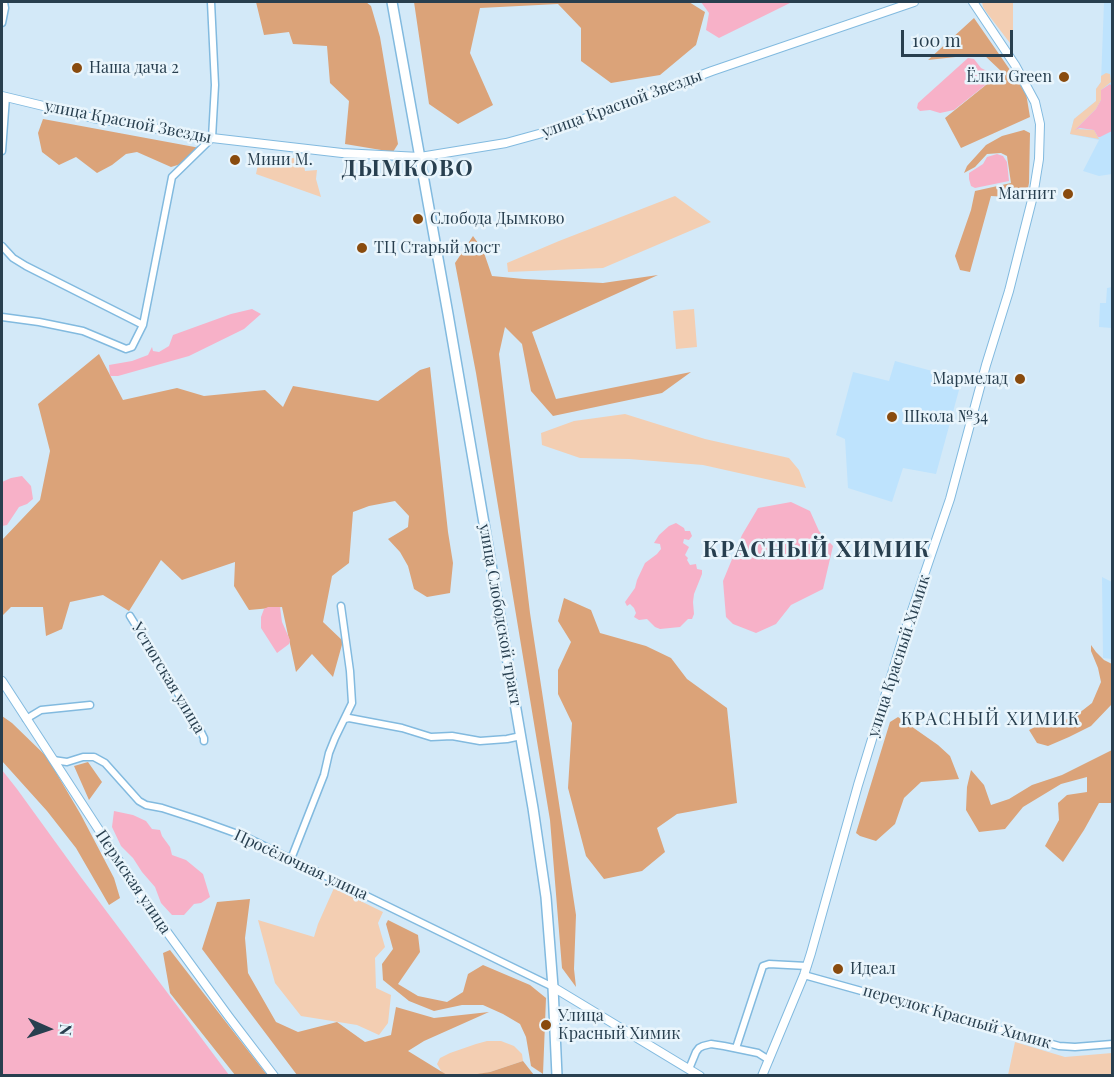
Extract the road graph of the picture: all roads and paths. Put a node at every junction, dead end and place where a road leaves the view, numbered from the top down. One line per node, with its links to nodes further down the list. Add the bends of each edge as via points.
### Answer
1 (4, 2): 6 (street)
2 (211, 2): 8 (street, via 215,85)
3 (392, 2): 10 (main road, улица Слободской тракт)
4 (914, 2): 10 (street, улица Красной Звезды, via 557,129 506,143)
5 (973, 2): 24 (street, улица Красный Химик, via 1035,102 1040,124 1032,205 950,499 905,631)
6 (2, 23)
7 (4, 96): 8 (street, улица Красной Звезды, via 93,118); 9 (street)
8 (212, 138): 10 (street, улица Красной Звезды, via 342,153); 13 (street, via 172,177)
9 (2, 151)
10 (420, 157): 20 (main road, улица Слободской тракт)
11 (2, 246): 13 (street, via 26,266)
12 (2, 317): 13 (street, via 84,331 126,349 132,346)
13 (143, 325)
14 (341, 606): 19 (street, via 352,698)
15 (130, 616): 21 (street, Устюгская улица)
16 (2, 681): 18 (street, Пермская улица)
17 (90, 705): 18 (street, via 41,710)
18 (26, 719): 22 (street, Пермская улица)
19 (345, 719): 20 (street, via 431,737 480,741); 23 (street)
20 (521, 735): 25 (main road, улица Слободской тракт, via 546,897)
21 (204, 741)
22 (53, 760): 23 (street, Просёлочная улица, via 67,762 94,757 105,763 146,805 246,837); 30 (street, Пермская улица, via 151,910)
23 (291, 859): 25 (street, Просёлочная улица)
24 (805, 970): 26 (street, переулок Красный Химик, via 1059,1046); 27 (street, переулок Красный Химик, via 769,964 762,968); 28 (street, улица Красный Химик)
25 (553, 987): 29 (street); 31 (main road, улица Слободской тракт)
26 (1113, 1044)
27 (736, 1048): 28 (street); 29 (street, via 703,1046)
28 (769, 1060): 33 (street, улица Красный Химик)
29 (688, 1069): 32 (street)
30 (274, 1076)
31 (557, 1076)
32 (700, 1076)
33 (762, 1076)

